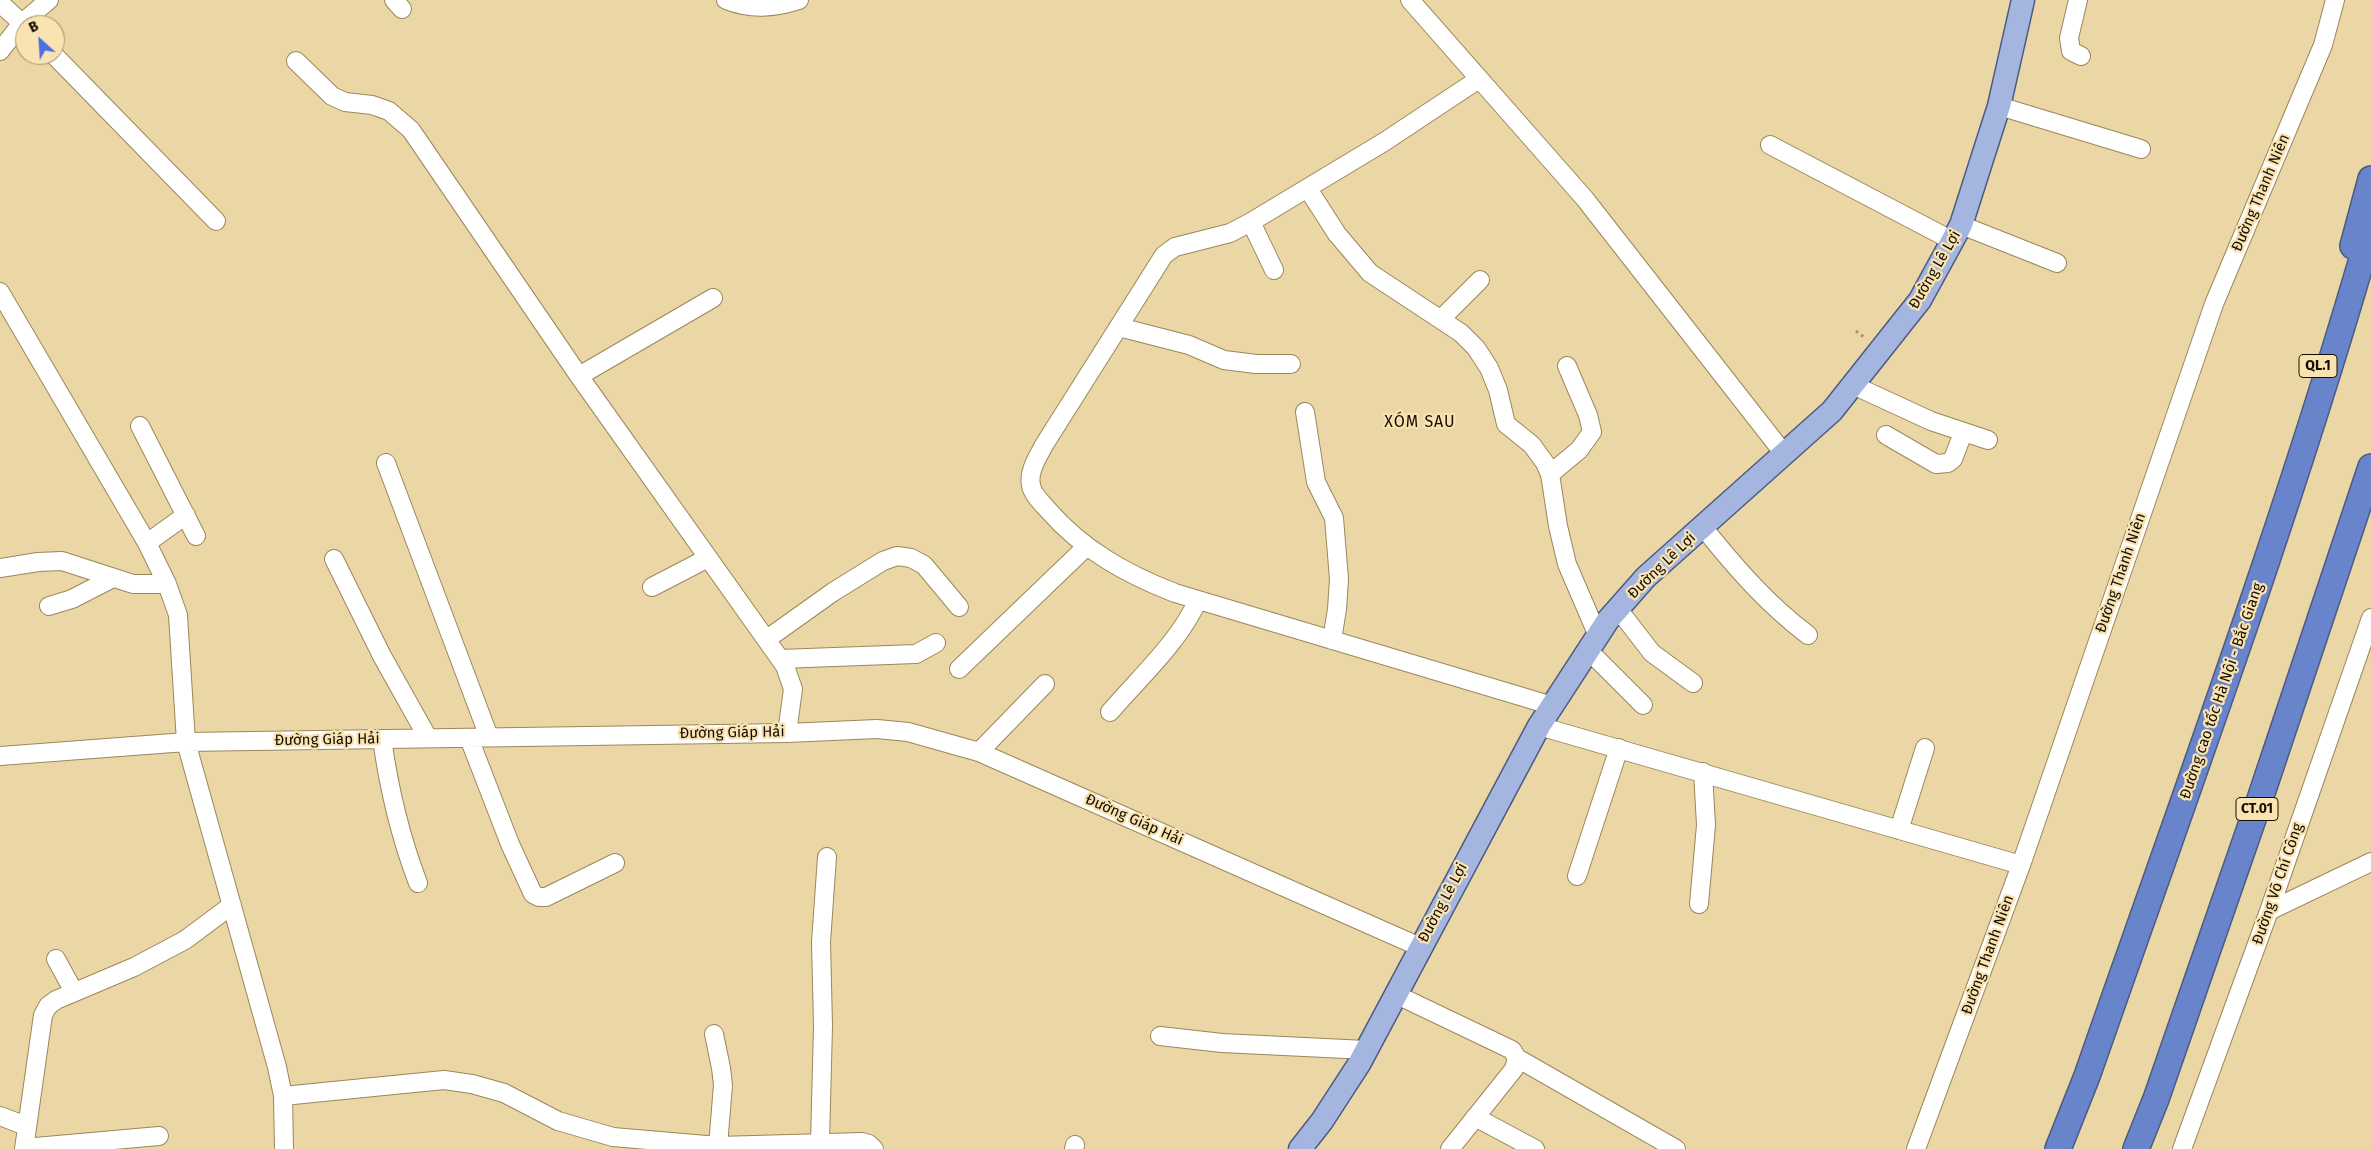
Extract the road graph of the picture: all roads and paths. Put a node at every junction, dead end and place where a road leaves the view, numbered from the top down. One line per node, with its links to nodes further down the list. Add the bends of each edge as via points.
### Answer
1 (49, 0): 9 (street)
2 (726, 0): 3 (street, via 740,6 762,8)
3 (799, 0)
4 (1410, 0): 16 (street)
5 (2024, 0): 17 (main road, Đường Lê Lợi)
6 (2078, 0): 13 (street, via 2069,38 2071,51)
7 (2335, 0): 91 (street, Đường Thanh Niên, via 2323,45 2214,304)
8 (0, 3): 10 (street)
9 (33, 15)
10 (15, 16)
11 (15, 34): 12 (street)
12 (0, 51)
13 (2081, 56)
14 (296, 61): 35 (street, via 332,96 344,102 389,111 411,130)
15 (64, 65): 22 (street)
16 (1479, 79): 21 (street); 42 (street, via 1585,199)
17 (1999, 106): 19 (street); 25 (main road, Đường Lê Lợi)
18 (1770, 145): 25 (street)
19 (2141, 149)
20 (2371, 179): 51 (highway, QL.1, via 2330,330 2293,442)
21 (1308, 189): 23 (street); 31 (street, via 1337,234 1370,273)
22 (216, 221)
23 (1251, 222): 27 (street); 32 (street, via 1230,233 1169,250)
24 (2371, 228): 51 (highway, Đường cao tốc Hà Nội - Bắc Giang)
25 (1957, 233): 26 (street); 36 (main road, Đường Lê Lợi, via 1920,300)
26 (2057, 263)
27 (1274, 270)
28 (1480, 280): 31 (street)
29 (0, 292): 49 (street)
30 (713, 298): 35 (street)
31 (1441, 319): 45 (street, via 1476,348 1498,390 1506,424 1539,453)
32 (1119, 327): 33 (street, via 1189,345 1224,360); 50 (street, via 1031,471 1031,486 1038,500)
33 (1291, 364)
34 (1567, 366): 45 (street, via 1592,432 1579,450)
35 (579, 376): 52 (street)
36 (1853, 385): 39 (street); 42 (main road, Đường Lê Lợi, via 1832,411)
37 (1305, 412): 65 (street, via 1316,482 1334,518 1339,579)
38 (140, 426): 46 (street)
39 (1963, 433): 40 (street, via 1953,459 1942,464 1936,464); 41 (street)
40 (1886, 435)
41 (1988, 440)
42 (1785, 455): 47 (main road, Đường Lê Lợi)
43 (386, 462): 77 (street)
44 (2371, 467): 122 (highway, CT.01, via 2260,799)
45 (1550, 474): 67 (street, via 1567,564)
46 (186, 515): 48 (street); 49 (street)
47 (1703, 527): 61 (main road, Đường Lê Lợi, via 1646,577); 63 (street, via 1760,595)
48 (196, 536)
49 (147, 543): 56 (street)
50 (1086, 547): 58 (street, via 1135,578); 69 (street)
51 (2269, 554): 121 (highway, Đường cao tốc Hà Nội - Bắc Giang, via 2087,1076)
52 (708, 558): 57 (street); 64 (street)
53 (334, 559): 78 (street, via 386,664)
54 (0, 568): 55 (street, via 62,561)
55 (110, 579): 56 (street, via 137,585); 59 (street, via 72,599)
56 (167, 584): 81 (street, via 178,615)
57 (652, 587)
58 (1198, 600): 65 (street); 74 (street, via 1179,632)
59 (49, 606)
60 (959, 607): 64 (street, via 924,565 911,558 897,556 883,561 833,592)
61 (1618, 610): 67 (main road, Đường Lê Lợi); 70 (street, via 1652,653)
62 (2371, 618): 96 (street, Đường Võ Chí Công)
63 (1808, 635)
64 (767, 639): 68 (street)
65 (1332, 640): 73 (street)
66 (936, 643): 68 (street, via 916,654)
67 (1593, 643): 72 (street); 73 (main road, Đường Lê Lợi)
68 (780, 659): 76 (street, via 793,689)
69 (960, 669)
70 (1693, 683)
71 (1046, 684): 84 (street)
72 (1644, 705)
73 (1553, 706): 75 (main road, Đường Lê Lợi)
74 (1110, 712)
75 (1539, 726): 82 (street); 97 (main road, Đường Lê Lợi)
76 (787, 732): 77 (street, Đường Giáp Hải); 84 (street, Đường Giáp Hải, via 877,729 908,732)
77 (490, 737): 79 (street, Đường Giáp Hải)
78 (428, 738): 79 (street, Đường Giáp Hải); 80 (street, Đường Giáp Hải)
79 (469, 738): 90 (street, via 533,894 546,898)
80 (382, 739): 81 (street, Đường Giáp Hải); 93 (street, via 398,826)
81 (186, 742): 85 (street, Đường Giáp Hải); 95 (street)
82 (1619, 748): 86 (street); 92 (street)
83 (1925, 748): 87 (street)
84 (979, 752): 97 (street, Đường Giáp Hải)
85 (0, 756)
86 (1703, 772): 87 (street); 94 (street, via 1706,825)
87 (1899, 830): 91 (street)
88 (827, 857): 110 (street, via 822,942)
89 (2371, 862): 96 (street)
90 (615, 863)
91 (2020, 865): 120 (street, Đường Thanh Niên)
92 (1577, 876)
93 (418, 883)
94 (1699, 904)
95 (232, 905): 99 (street, via 185,940 134,967); 105 (street)
96 (2269, 911): 123 (street, Đường Võ Chí Công)
97 (1420, 946): 100 (main road, Đường Lê Lợi)
98 (56, 960): 99 (street)
99 (74, 992): 108 (street, via 48,1006 43,1015)
100 (1395, 994): 103 (main road, Đường Lê Lợi); 104 (street, via 1512,1050)
101 (714, 1034): 112 (street, via 723,1085)
102 (1160, 1036): 103 (street, via 1222,1043)
103 (1366, 1050): 116 (main road, Đường Lê Lợi, via 1322,1121)
104 (1517, 1058): 107 (street, via 1514,1069); 119 (street)
105 (283, 1096): 111 (street, via 444,1080 504,1093 558,1121); 114 (street)
106 (0, 1116): 108 (street)
107 (1475, 1117): 117 (street); 118 (street)
108 (26, 1126): 113 (street)
109 (159, 1136): 113 (street)
110 (820, 1142): 112 (street); 115 (street, via 862,1142)
111 (613, 1143): 112 (street)
112 (718, 1146)
113 (24, 1149)
114 (284, 1149)
115 (874, 1149)
116 (1300, 1149)
117 (1450, 1149)
118 (1535, 1149)
119 (1676, 1149)
120 (1916, 1149)
121 (2058, 1149)
122 (2136, 1149)
123 (2182, 1149)

